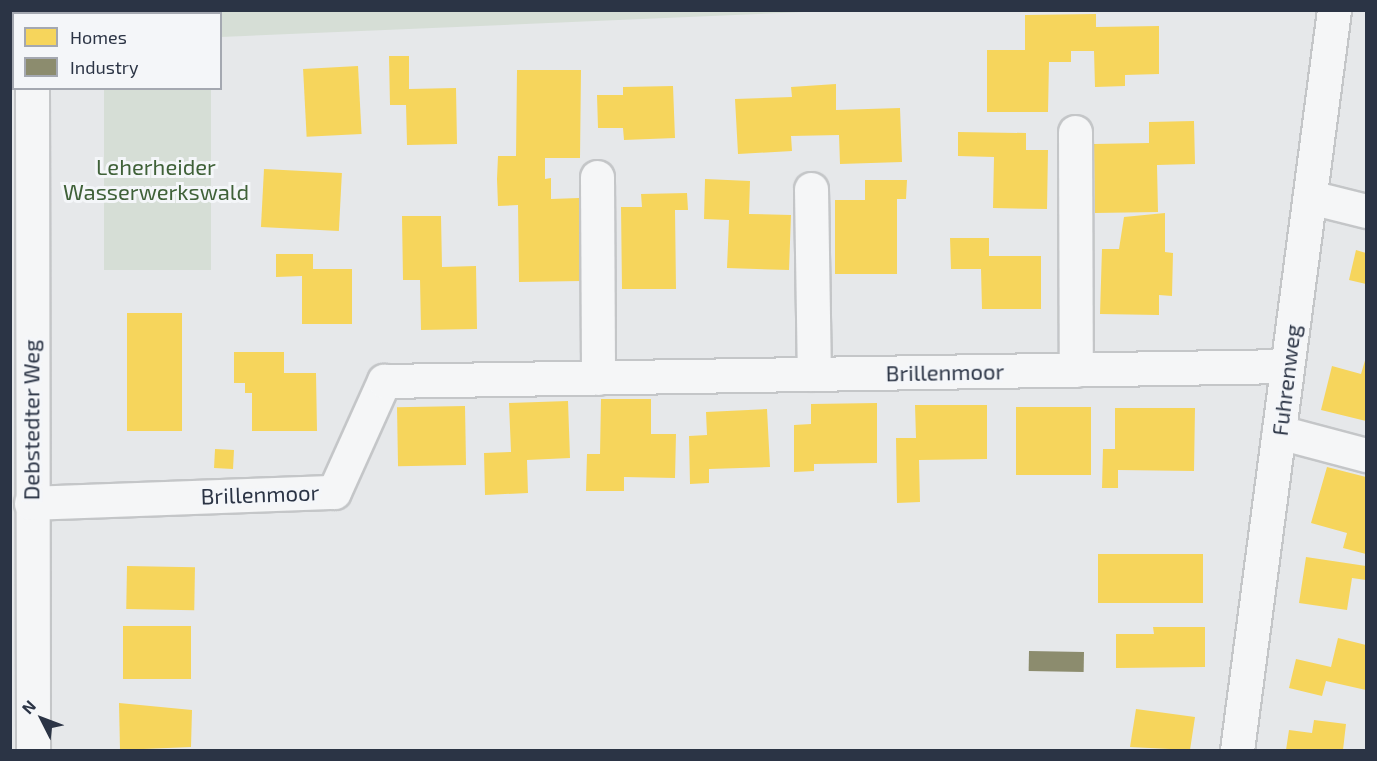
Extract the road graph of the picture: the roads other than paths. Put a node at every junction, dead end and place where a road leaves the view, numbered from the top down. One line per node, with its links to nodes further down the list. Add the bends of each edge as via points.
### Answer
1 (1335, 10): 6 (street, Fuhrenweg)
2 (32, 90): 14 (street, Debstedter Weg)
3 (1074, 132): 9 (street)
4 (597, 177): 11 (street)
5 (811, 189): 10 (street)
6 (1310, 197): 7 (street); 8 (street, Fuhrenweg)
7 (1366, 211)
8 (1287, 366): 9 (street, Brillenmoor); 12 (street, Fuhrenweg)
9 (1076, 370): 10 (street, Brillenmoor)
10 (814, 374): 11 (street, Brillenmoor)
11 (598, 378): 14 (street, Brillenmoor, via 384,381 334,492)
12 (1279, 432): 13 (street); 16 (street, Fuhrenweg)
13 (1366, 455)
14 (32, 503): 15 (street, Debstedter Weg)
15 (33, 750)
16 (1237, 750)

